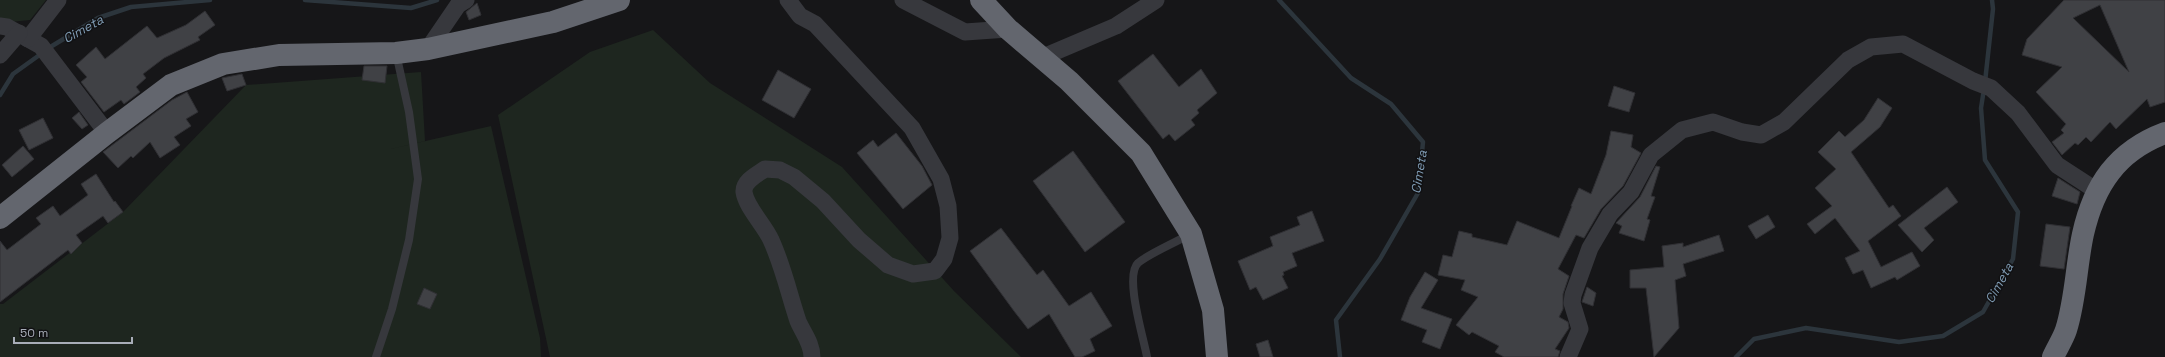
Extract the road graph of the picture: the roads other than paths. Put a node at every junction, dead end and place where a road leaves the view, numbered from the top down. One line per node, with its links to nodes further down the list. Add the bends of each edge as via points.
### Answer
1 (58, 0): 10 (street)
2 (466, 0): 11 (street, via 458,5)
3 (619, 0): 11 (highway, via 553,22)
4 (788, 0): 21 (street, via 800,16 815,24 912,128 941,179 948,206 950,238 944,259 935,271 913,274 888,265 858,240 823,201 794,177 780,170 766,168 747,183 744,192 747,202 771,239 800,325 809,340)
5 (903, 0): 9 (street, via 965,32)
6 (981, 0): 9 (highway)
7 (1156, 0): 14 (street, via 1116,26)
8 (0, 26): 10 (street, via 8,27)
9 (1008, 29): 14 (highway)
10 (29, 39): 13 (street); 15 (street, via 57,67)
11 (428, 49): 12 (highway)
12 (396, 53): 15 (highway, via 279,54 223,64 172,85); 20 (lane, via 409,112 418,179 409,240 392,309)
13 (0, 56)
14 (1043, 58): 19 (highway, via 1070,81 1140,153)
15 (107, 133): 18 (highway)
16 (2165, 133): 17 (highway, via 2133,149 2113,166)
17 (2097, 191): 24 (street, via 2057,165 2018,113 1991,88 1903,44 1871,47 1848,60 1784,122 1762,134 1742,132 1713,122 1682,130 1651,155 1631,192 1610,214 1590,248 1572,295 1580,329); 25 (highway, via 2083,234 2076,292 2066,331)
18 (0, 218)
19 (1191, 234): 22 (lane, via 1137,264 1132,275); 23 (highway, via 1213,310)
20 (376, 357)
21 (812, 357)
22 (1147, 357)
23 (1217, 357)
24 (1568, 357)
25 (2053, 357)

